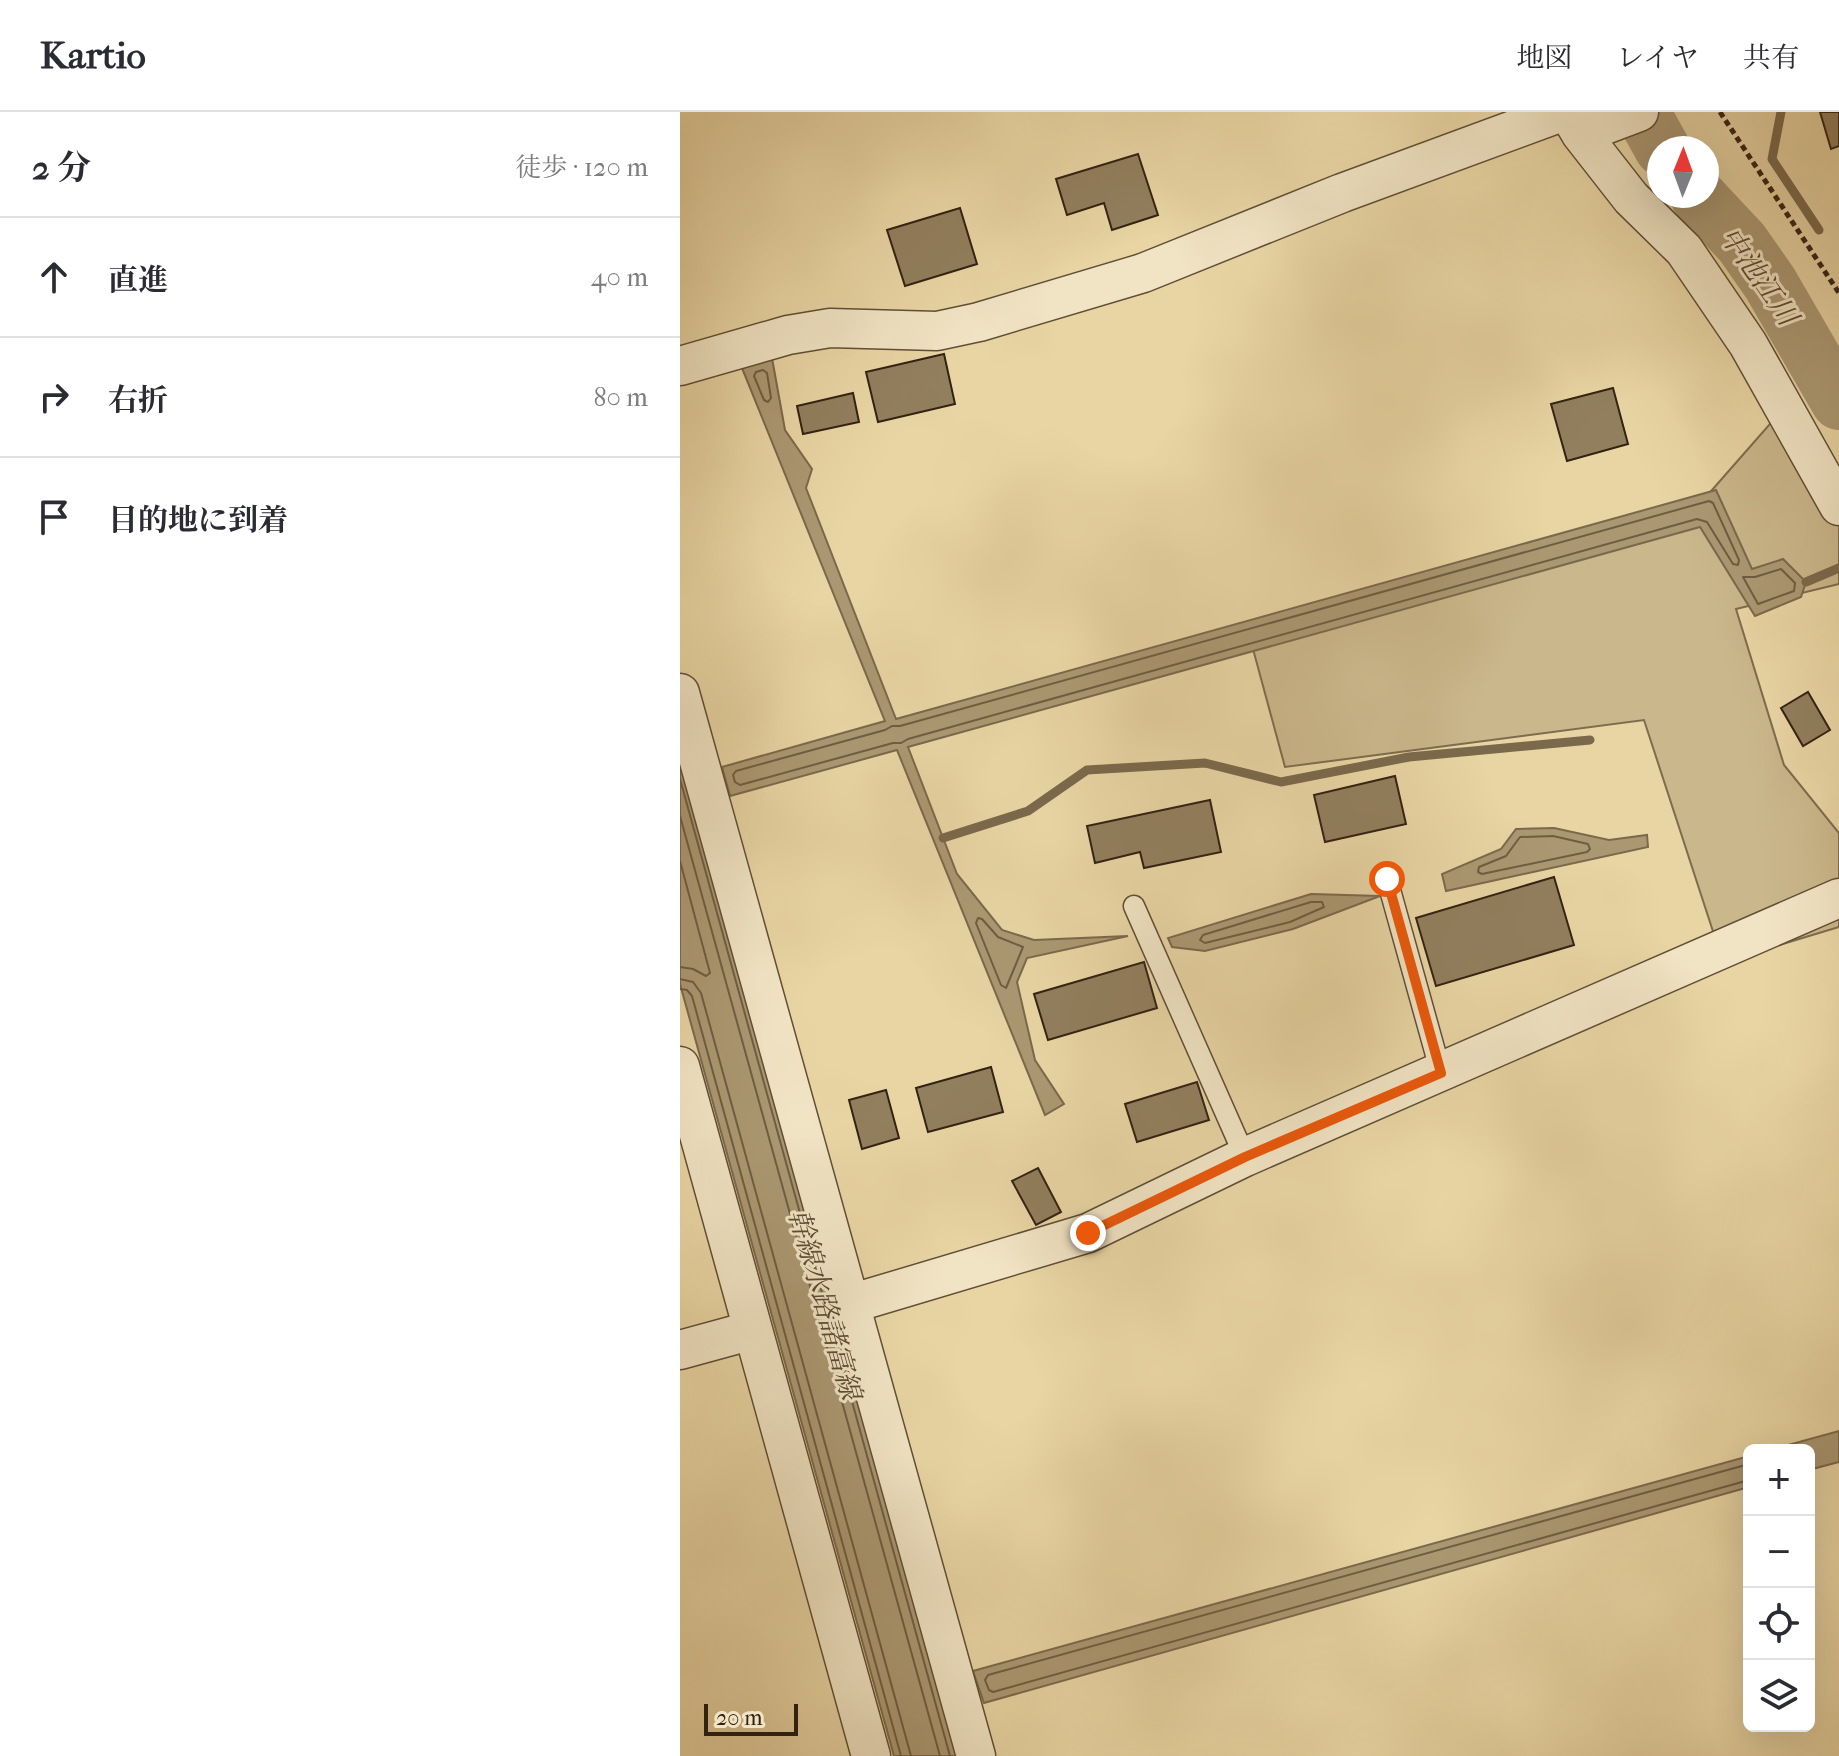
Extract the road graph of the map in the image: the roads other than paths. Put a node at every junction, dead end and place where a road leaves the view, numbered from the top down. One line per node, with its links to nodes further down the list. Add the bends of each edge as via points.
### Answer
1 (1639, 112): 2 (street)
2 (1570, 119): 3 (street, via 1342,193 1143,273 979,322 937,331 830,328); 4 (street, via 1631,198 1684,250 1748,344)
3 (680, 366)
4 (1839, 506)
5 (680, 693): 12 (street)
6 (1387, 879): 10 (lane)
7 (1839, 898): 10 (street)
8 (1134, 906): 11 (lane)
9 (680, 1066): 13 (street)
10 (1441, 1073): 11 (street)
11 (1245, 1157): 12 (street, via 1088,1233)
12 (850, 1304): 16 (street)
13 (753, 1330): 14 (street); 15 (street)
14 (680, 1350)
15 (871, 1756)
16 (976, 1756)

